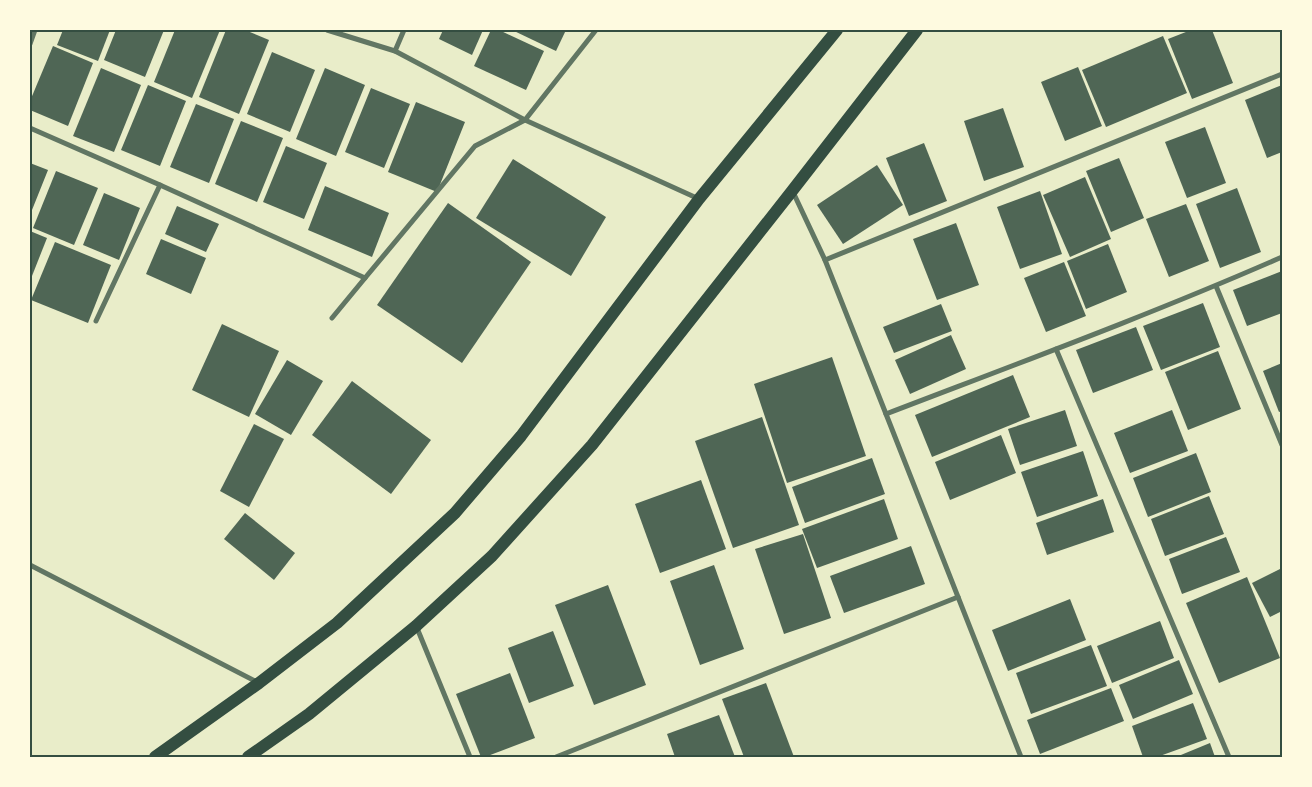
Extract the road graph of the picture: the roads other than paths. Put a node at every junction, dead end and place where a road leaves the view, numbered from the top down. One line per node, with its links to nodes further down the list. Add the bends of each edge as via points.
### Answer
1 (36, 30): 7 (street)
2 (327, 30): 8 (street)
3 (404, 30): 8 (street)
4 (596, 30): 10 (street)
5 (837, 30): 14 (main road)
6 (917, 30): 13 (main road)
7 (30, 44)
8 (395, 51): 10 (street)
9 (1282, 74): 16 (street)
10 (524, 120): 14 (street); 17 (street, via 475,146)
11 (30, 128): 12 (street)
12 (160, 185): 17 (street); 20 (street)
13 (792, 191): 16 (street); 26 (main road, via 592,445 492,556)
14 (699, 199): 27 (main road, via 521,436 455,513 337,623)
15 (1282, 258): 18 (street)
16 (825, 260): 22 (street)
17 (365, 278): 19 (street)
18 (1216, 286): 21 (street); 23 (street)
19 (332, 318)
20 (96, 321)
21 (1056, 349): 22 (street); 33 (street)
22 (886, 414): 25 (street)
23 (1282, 445)
24 (30, 565): 27 (street)
25 (958, 597): 31 (street); 32 (street)
26 (416, 626): 29 (main road, via 309,714); 30 (street)
27 (259, 683): 28 (main road)
28 (155, 757)
29 (248, 757)
30 (470, 757)
31 (556, 757)
32 (1021, 757)
33 (1229, 757)

